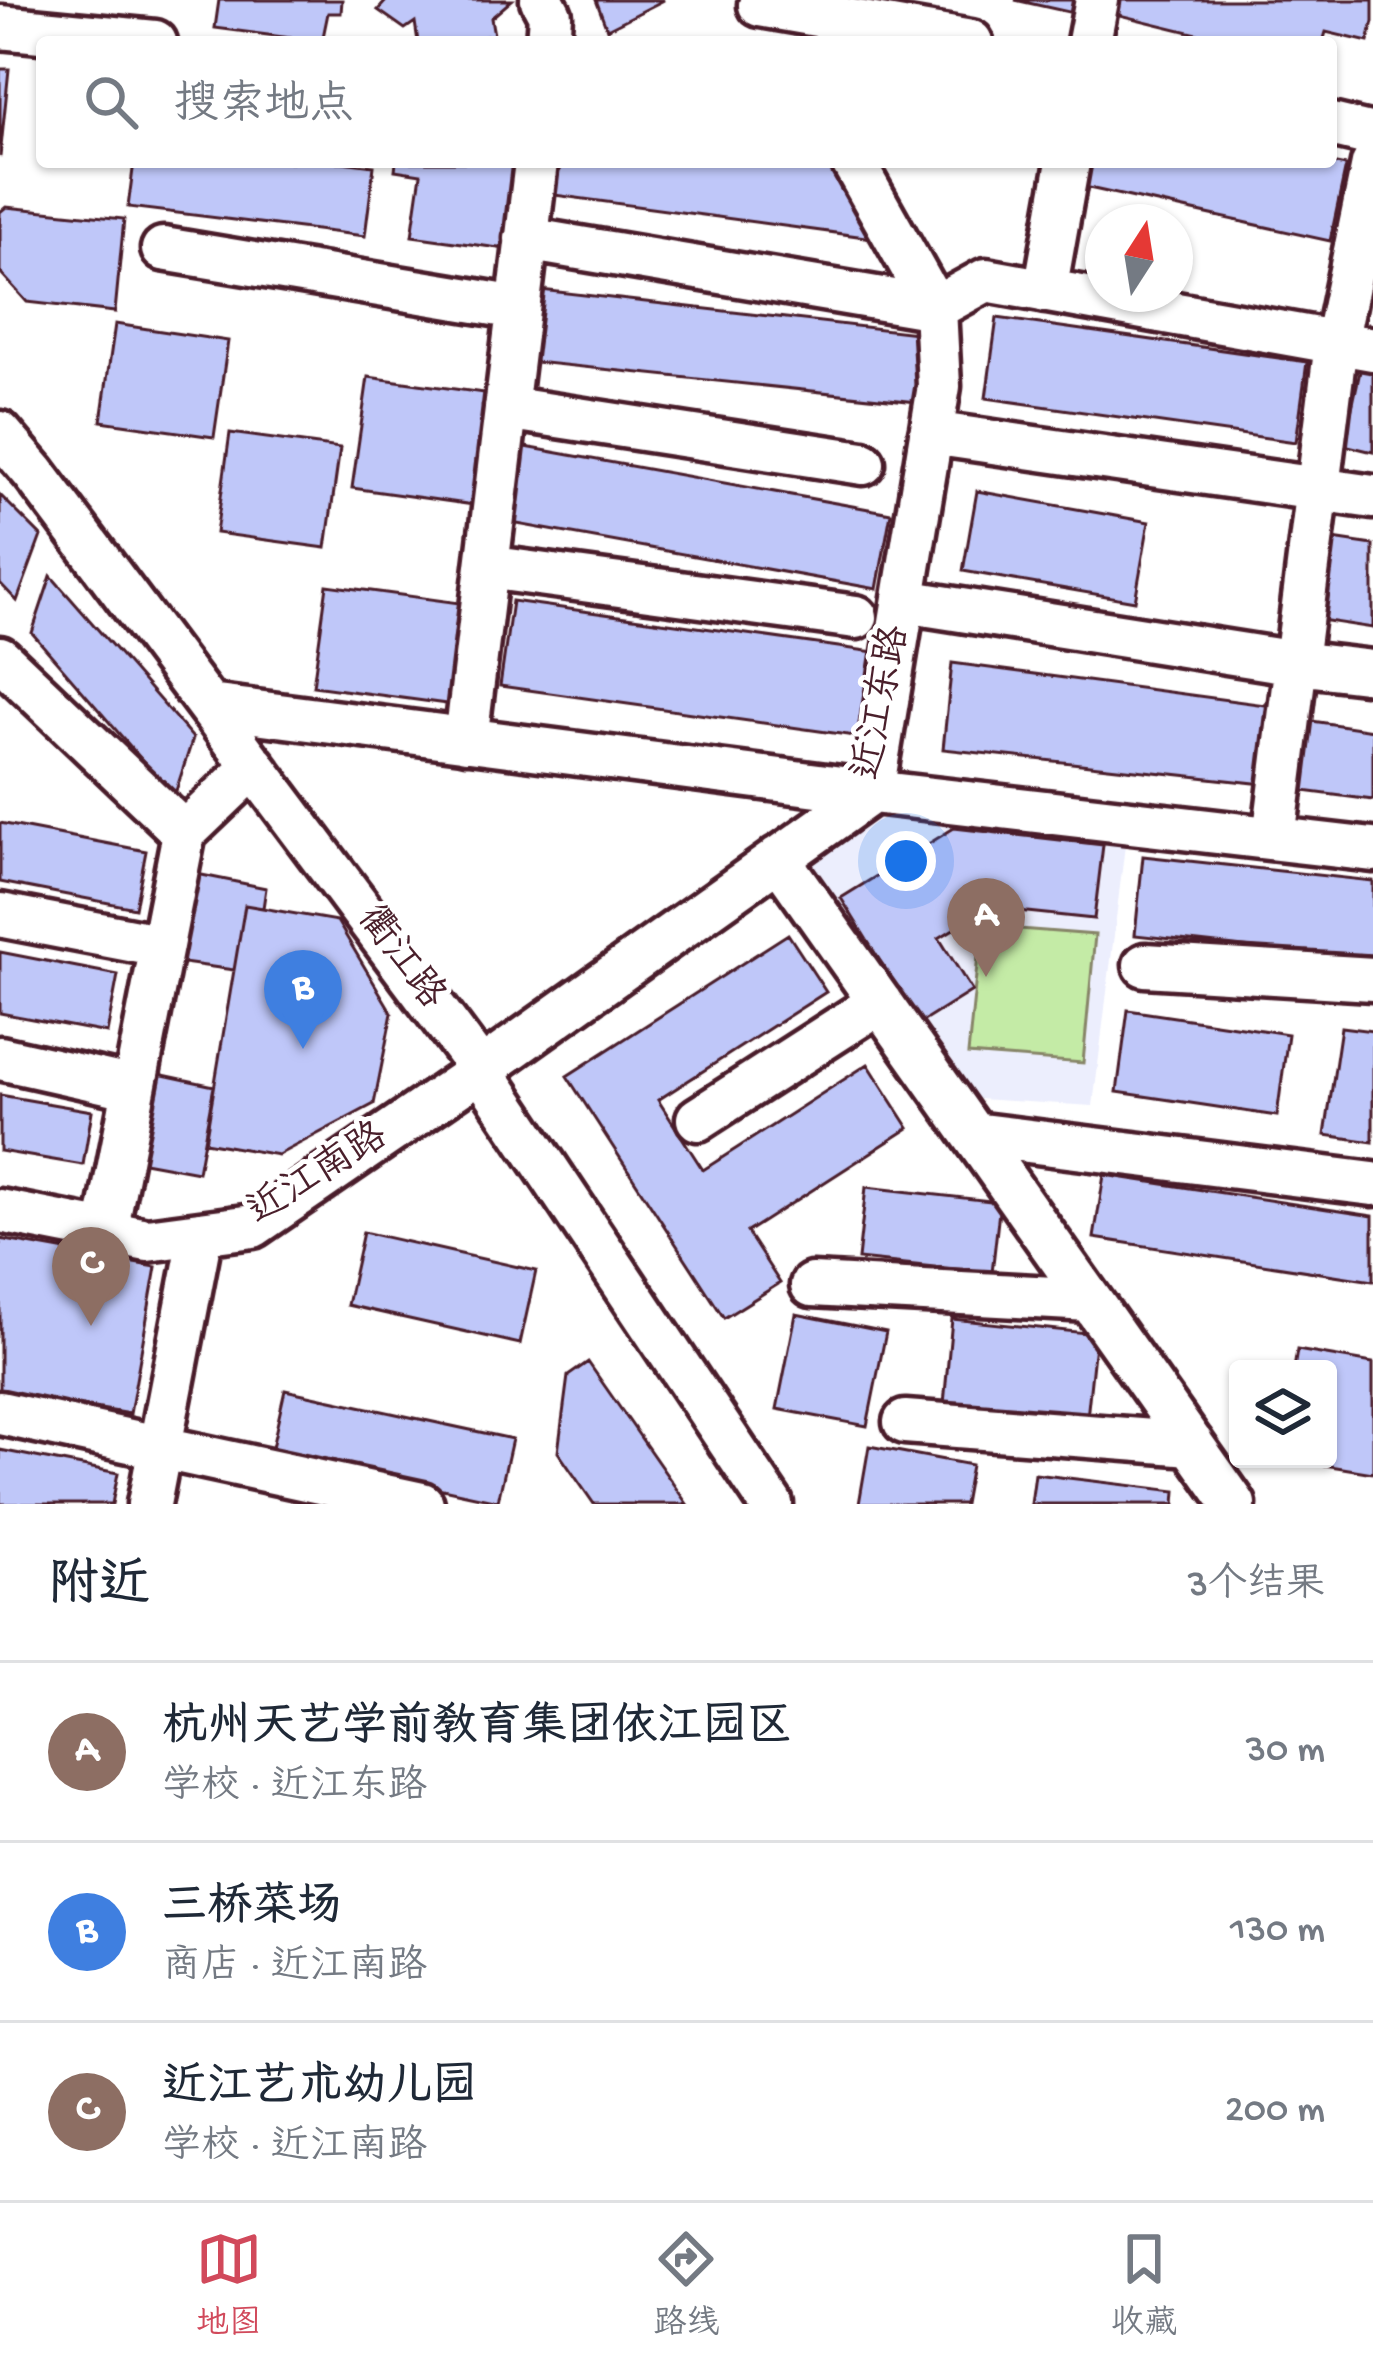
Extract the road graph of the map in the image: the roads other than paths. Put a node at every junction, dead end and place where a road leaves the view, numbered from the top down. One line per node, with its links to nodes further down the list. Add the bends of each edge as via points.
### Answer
1 (542, 0): 6 (street)
2 (1097, 0): 9 (street)
3 (758, 2): 7 (street); 8 (street)
4 (0, 27): 5 (street)
5 (93, 36)
6 (548, 36)
7 (778, 36)
8 (939, 36)
9 (1090, 36)
10 (1337, 127): 11 (street)
11 (1373, 136)
12 (1373, 164): 21 (street)
13 (535, 168): 16 (street)
14 (856, 168): 20 (street, 近江东路)
15 (1067, 168): 18 (street)
16 (526, 238): 19 (street); 20 (street)
17 (163, 249): 19 (street)
18 (1045, 291): 20 (street, via 986,280); 21 (street)
19 (518, 308): 22 (street)
20 (935, 308): 23 (street, 近江东路)
21 (1354, 346): 26 (street)
22 (506, 408): 25 (street); 28 (street)
23 (932, 433): 26 (street); 29 (street, 近江东路)
24 (0, 434): 34 (street, 衢江路)
25 (863, 463)
26 (1317, 490): 27 (street); 32 (street)
27 (1373, 497)
28 (487, 567): 30 (street); 35 (street)
29 (904, 601): 32 (street); 37 (street, 近江东路)
30 (856, 617)
31 (0, 658): 38 (street)
32 (1296, 663): 33 (street); 39 (street)
33 (1373, 672)
34 (209, 706): 35 (street); 36 (street, 衢江路)
35 (466, 740): 37 (street)
36 (254, 766): 38 (street); 48 (street, 衢江路)
37 (872, 792): 39 (street); 41 (street, 近江东路)
38 (184, 833): 43 (street)
39 (1274, 838): 40 (street)
40 (1373, 850)
41 (778, 858): 46 (street); 48 (street, 近江东路)
42 (0, 915): 43 (street)
43 (162, 946): 49 (street)
44 (1145, 965): 45 (street)
45 (1373, 980)
46 (880, 1002): 50 (street); 51 (street)
47 (0, 1058): 49 (street)
48 (481, 1070): 55 (street, 近江南路, via 253,1226); 64 (street, 衢江路)
49 (134, 1088): 54 (street)
50 (698, 1119)
51 (973, 1133): 52 (street); 57 (street)
52 (1373, 1184)
53 (0, 1211): 54 (street, 近江南路)
54 (106, 1232): 55 (street, 近江南路, via 147,1240)
55 (200, 1233): 61 (street)
56 (812, 1285): 57 (street)
57 (1090, 1300): 60 (street)
58 (0, 1413): 61 (street)
59 (904, 1423): 60 (street)
60 (1192, 1444): 65 (street)
61 (160, 1447): 62 (street); 63 (street)
62 (149, 1504)
63 (422, 1504)
64 (771, 1504)
65 (1234, 1504)

